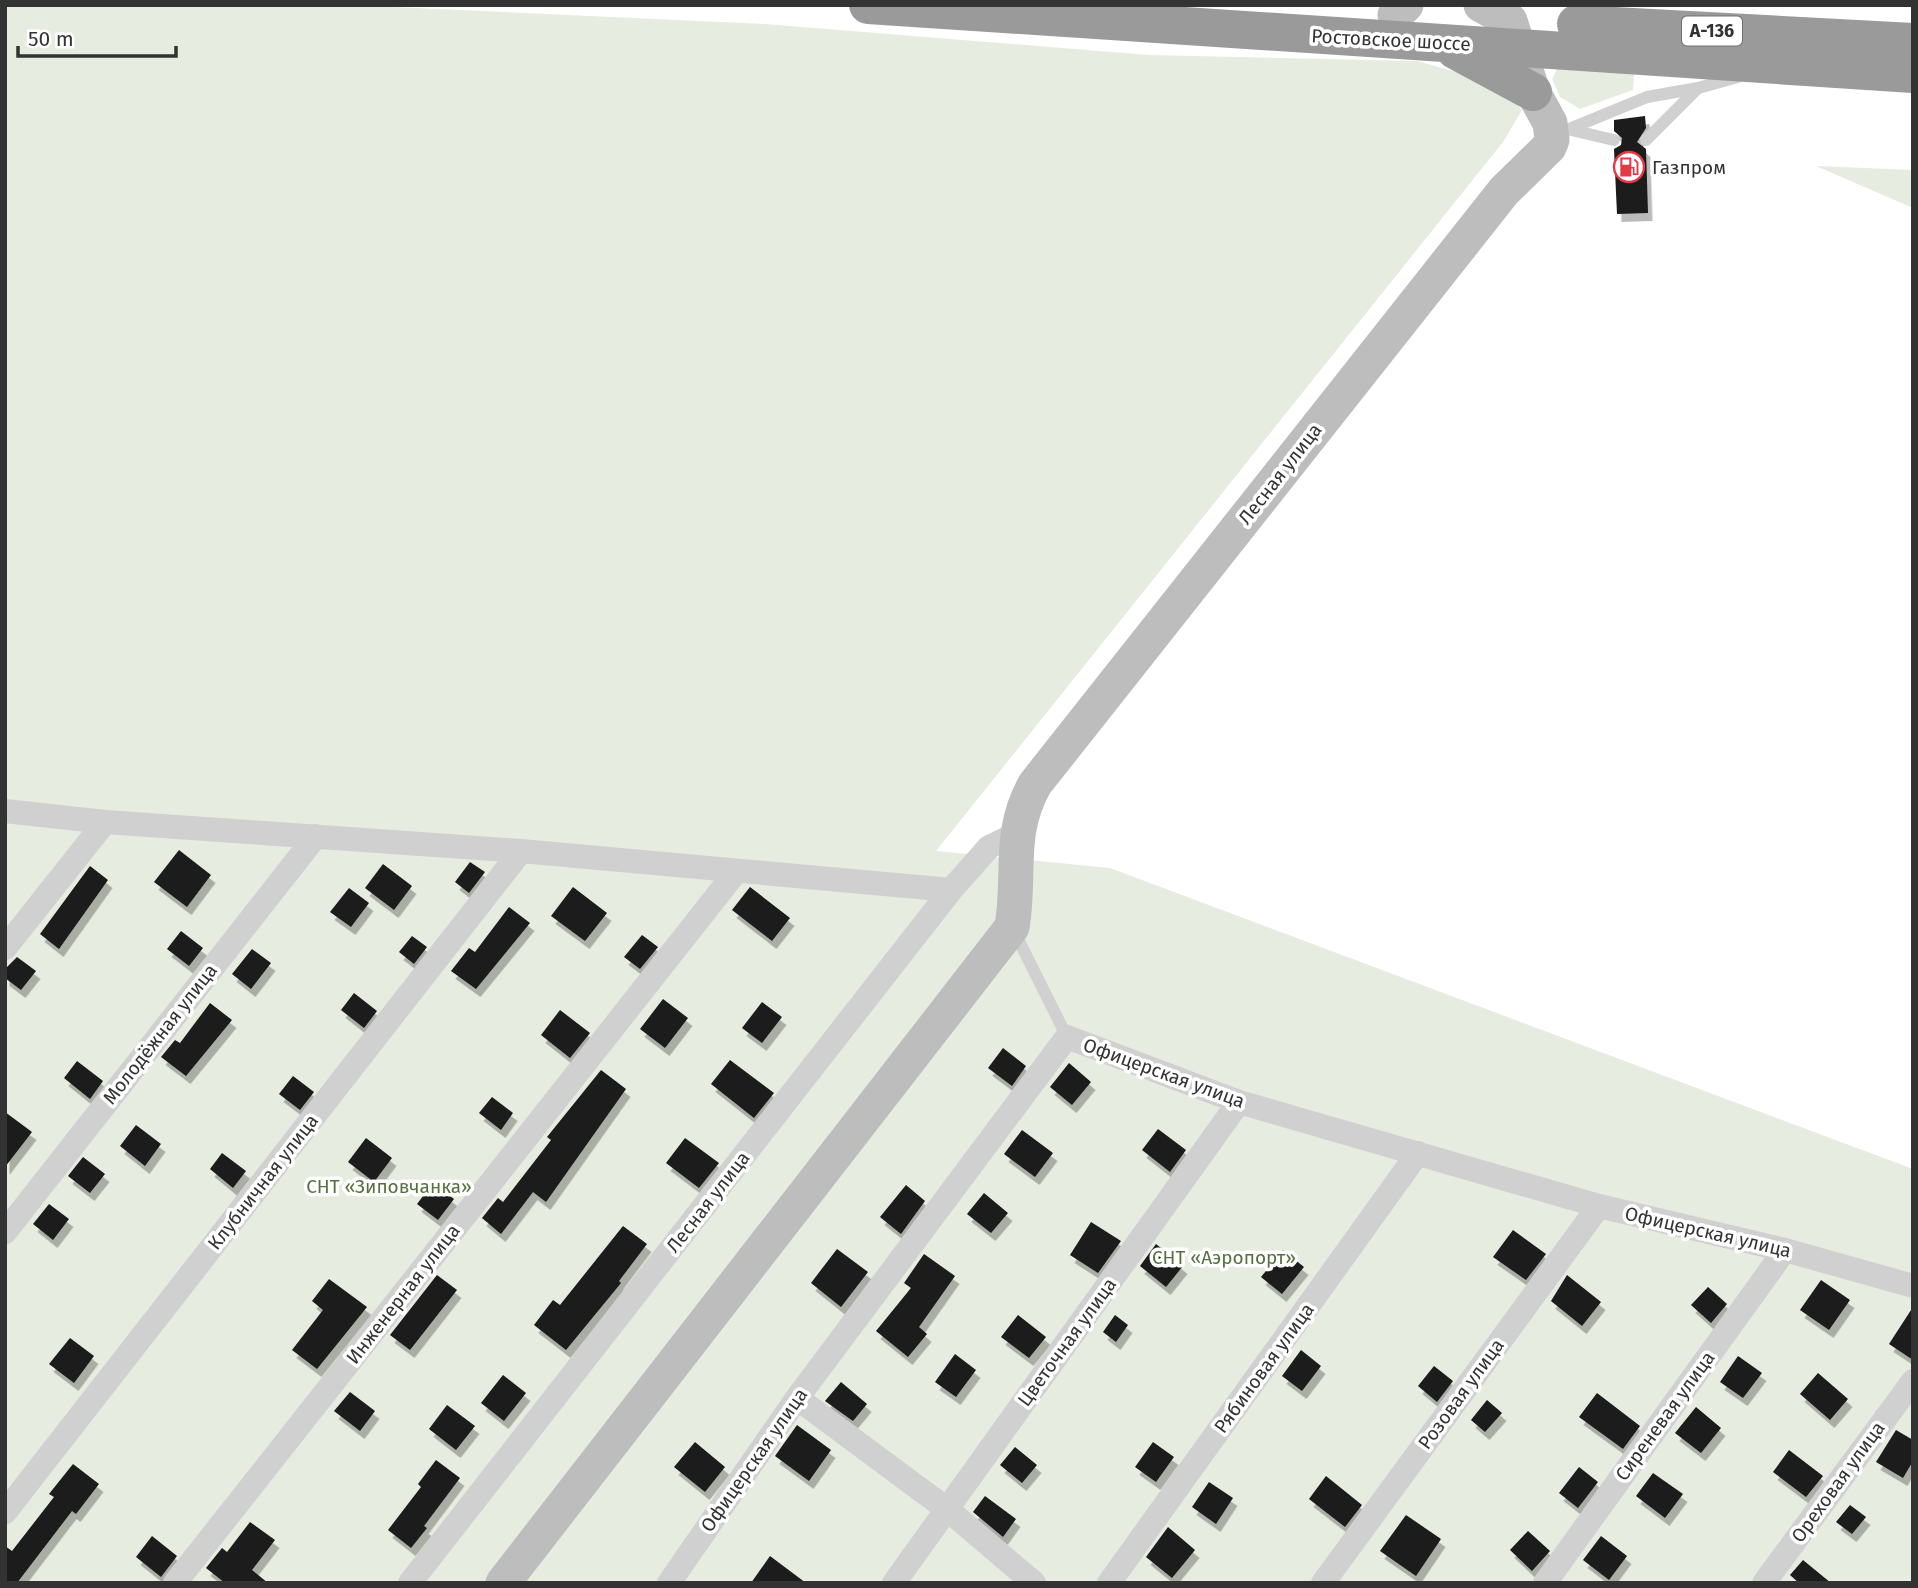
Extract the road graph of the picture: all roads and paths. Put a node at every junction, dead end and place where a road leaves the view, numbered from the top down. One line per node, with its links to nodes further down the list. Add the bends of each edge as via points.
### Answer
1 (869, 5): 6 (highway, Ростовское шоссе / А-136)
2 (1252, 5): 3 (highway, Ростовское шоссе / А-136)
3 (1401, 10): 4 (highway, Ростовское шоссе / А-136)
4 (1504, 24): 5 (highway, Ростовское шоссе / А-136); 6 (highway, Ростовское шоссе / А-136); 7 (highway, Ростовское шоссе / А-136); 11 (street)
5 (1913, 42)
6 (1440, 44): 11 (highway, via 1494,68)
7 (1591, 51): 8 (highway, Ростовское шоссе / А-136); 11 (street, via 1553,63)
8 (1782, 65): 9 (highway, Ростовское шоссе / А-136); 10 (lane)
9 (1913, 74)
10 (1698, 88): 11 (lane); 12 (lane)
11 (1551, 115): 13 (lane); 16 (street, Лесная улица, via 1552,139 1545,152 1504,191 1035,784 1022,808)
12 (1646, 140)
13 (1614, 141)
14 (5, 811): 15 (street)
15 (104, 822): 17 (street); 22 (street)
16 (1016, 834): 20 (street, Лесная улица, via 989,847); 21 (street, Лесная улица, via 1018,893)
17 (316, 836): 18 (street); 27 (street, Молодёжная улица)
18 (521, 851): 19 (street); 33 (street, Клубничная улица)
19 (735, 873): 20 (street); 34 (street, Инженерная улица)
20 (951, 890): 35 (street, Лесная улица)
21 (1012, 927): 23 (lane); 36 (street, Лесная улица)
22 (5, 947)
23 (1067, 1037): 24 (street, Офицерская улица); 31 (street, Офицерская улица)
24 (1239, 1102): 25 (street, Офицерская улица); 32 (street, Цветочная улица)
25 (1418, 1153): 26 (street, Офицерская улица); 40 (street, Рябиновая улица)
26 (1599, 1206): 28 (street, Офицерская улица); 41 (street, Розовая улица)
27 (5, 1233)
28 (1786, 1250): 29 (street, Офицерская улица); 42 (street, Сиреневая улица)
29 (1913, 1286)
30 (1913, 1381): 43 (street, Ореховая улица)
31 (797, 1398): 32 (street); 37 (street, Офицерская улица)
32 (948, 1510): 38 (street, Цветочная улица); 39 (street)
33 (5, 1512)
34 (175, 1583)
35 (411, 1583)
36 (503, 1583)
37 (669, 1583)
38 (894, 1583)
39 (1034, 1583)
40 (1109, 1583)
41 (1324, 1583)
42 (1545, 1583)
43 (1764, 1583)

